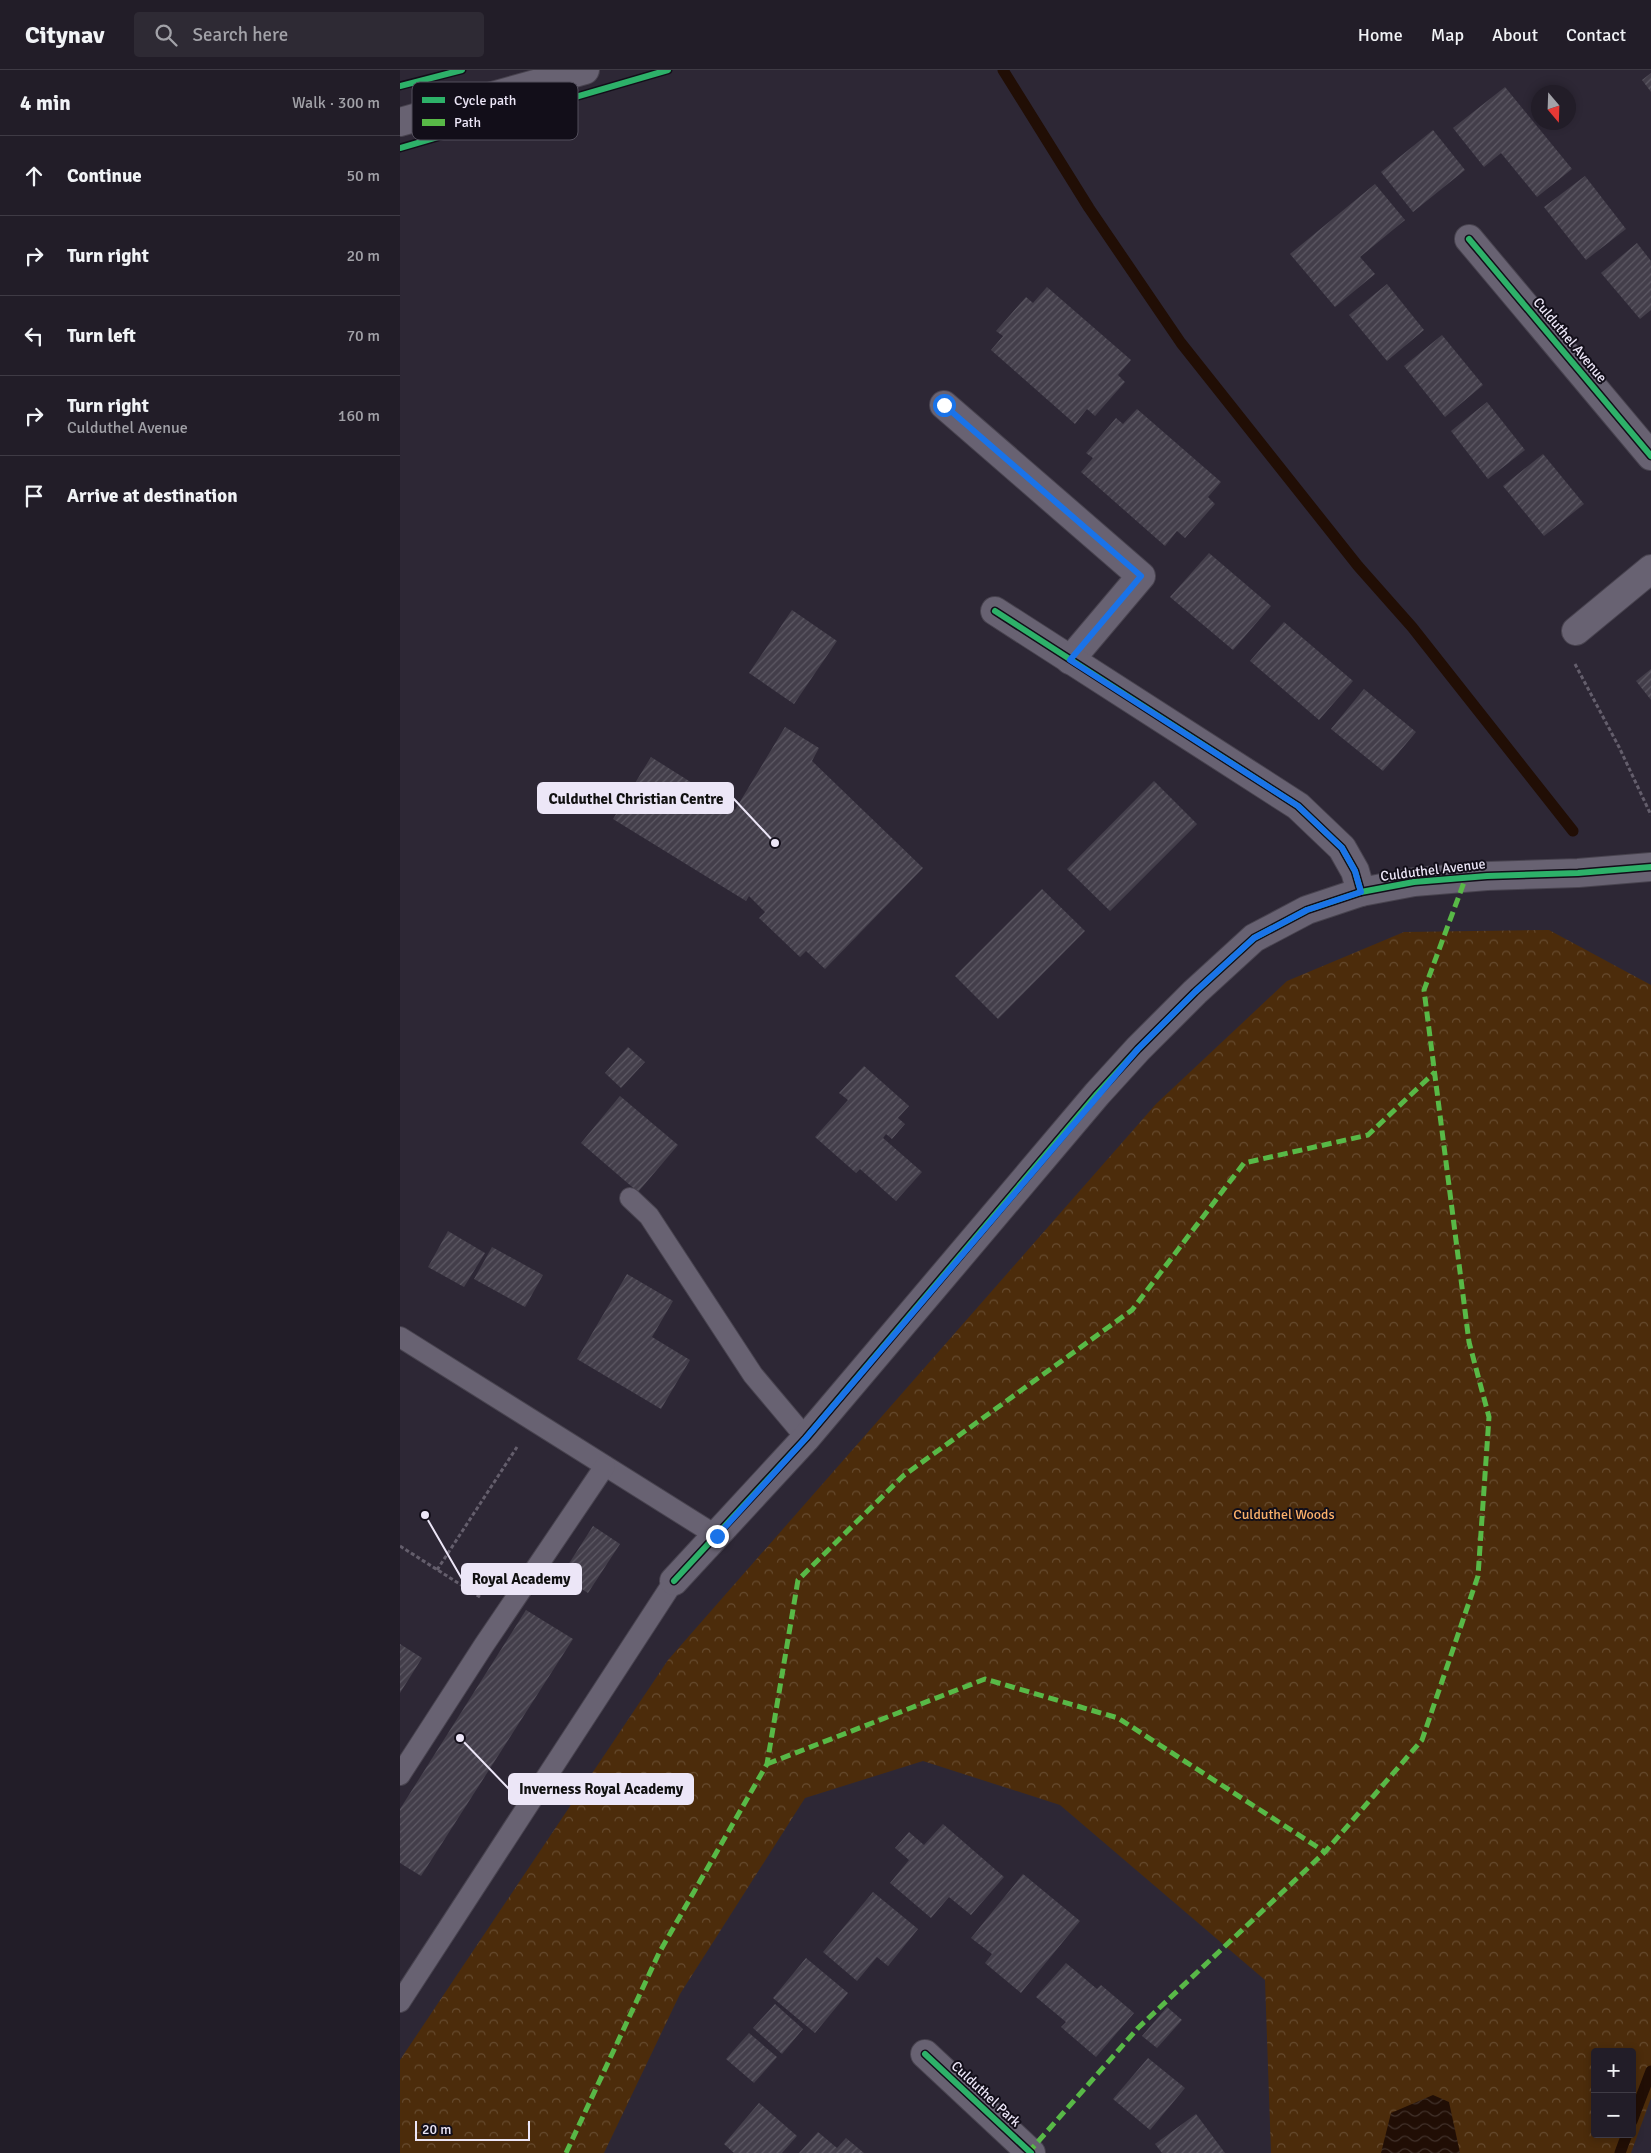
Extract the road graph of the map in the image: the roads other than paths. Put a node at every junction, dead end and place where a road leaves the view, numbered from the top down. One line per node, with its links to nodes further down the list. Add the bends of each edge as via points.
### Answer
1 (585, 70): 2 (street)
2 (542, 82)
3 (1469, 239): 5 (street, Culduthel Avenue)
4 (944, 405): 9 (street, via 1141,576)
5 (1651, 456)
6 (1651, 569): 8 (street)
7 (995, 611): 9 (street)
8 (1576, 631)
9 (1070, 660): 11 (street, via 1298,806 1342,848 1355,871)
10 (1651, 867): 11 (street, Culduthel Avenue, via 1414,882)
11 (1361, 892): 14 (street, Culduthel Avenue, via 1307,910 1254,938 1195,992 1097,1094)
12 (630, 1198): 14 (lane, via 649,1216 753,1375)
13 (400, 1337): 15 (lane)
14 (806, 1438): 16 (street, Culduthel Avenue)
15 (605, 1466): 16 (lane); 18 (lane)
16 (717, 1536): 17 (street, Culduthel Avenue)
17 (674, 1581): 19 (lane)
18 (400, 1775)
19 (400, 2002)
20 (925, 2054): 21 (street, Culduthel Park)
21 (1031, 2153)

